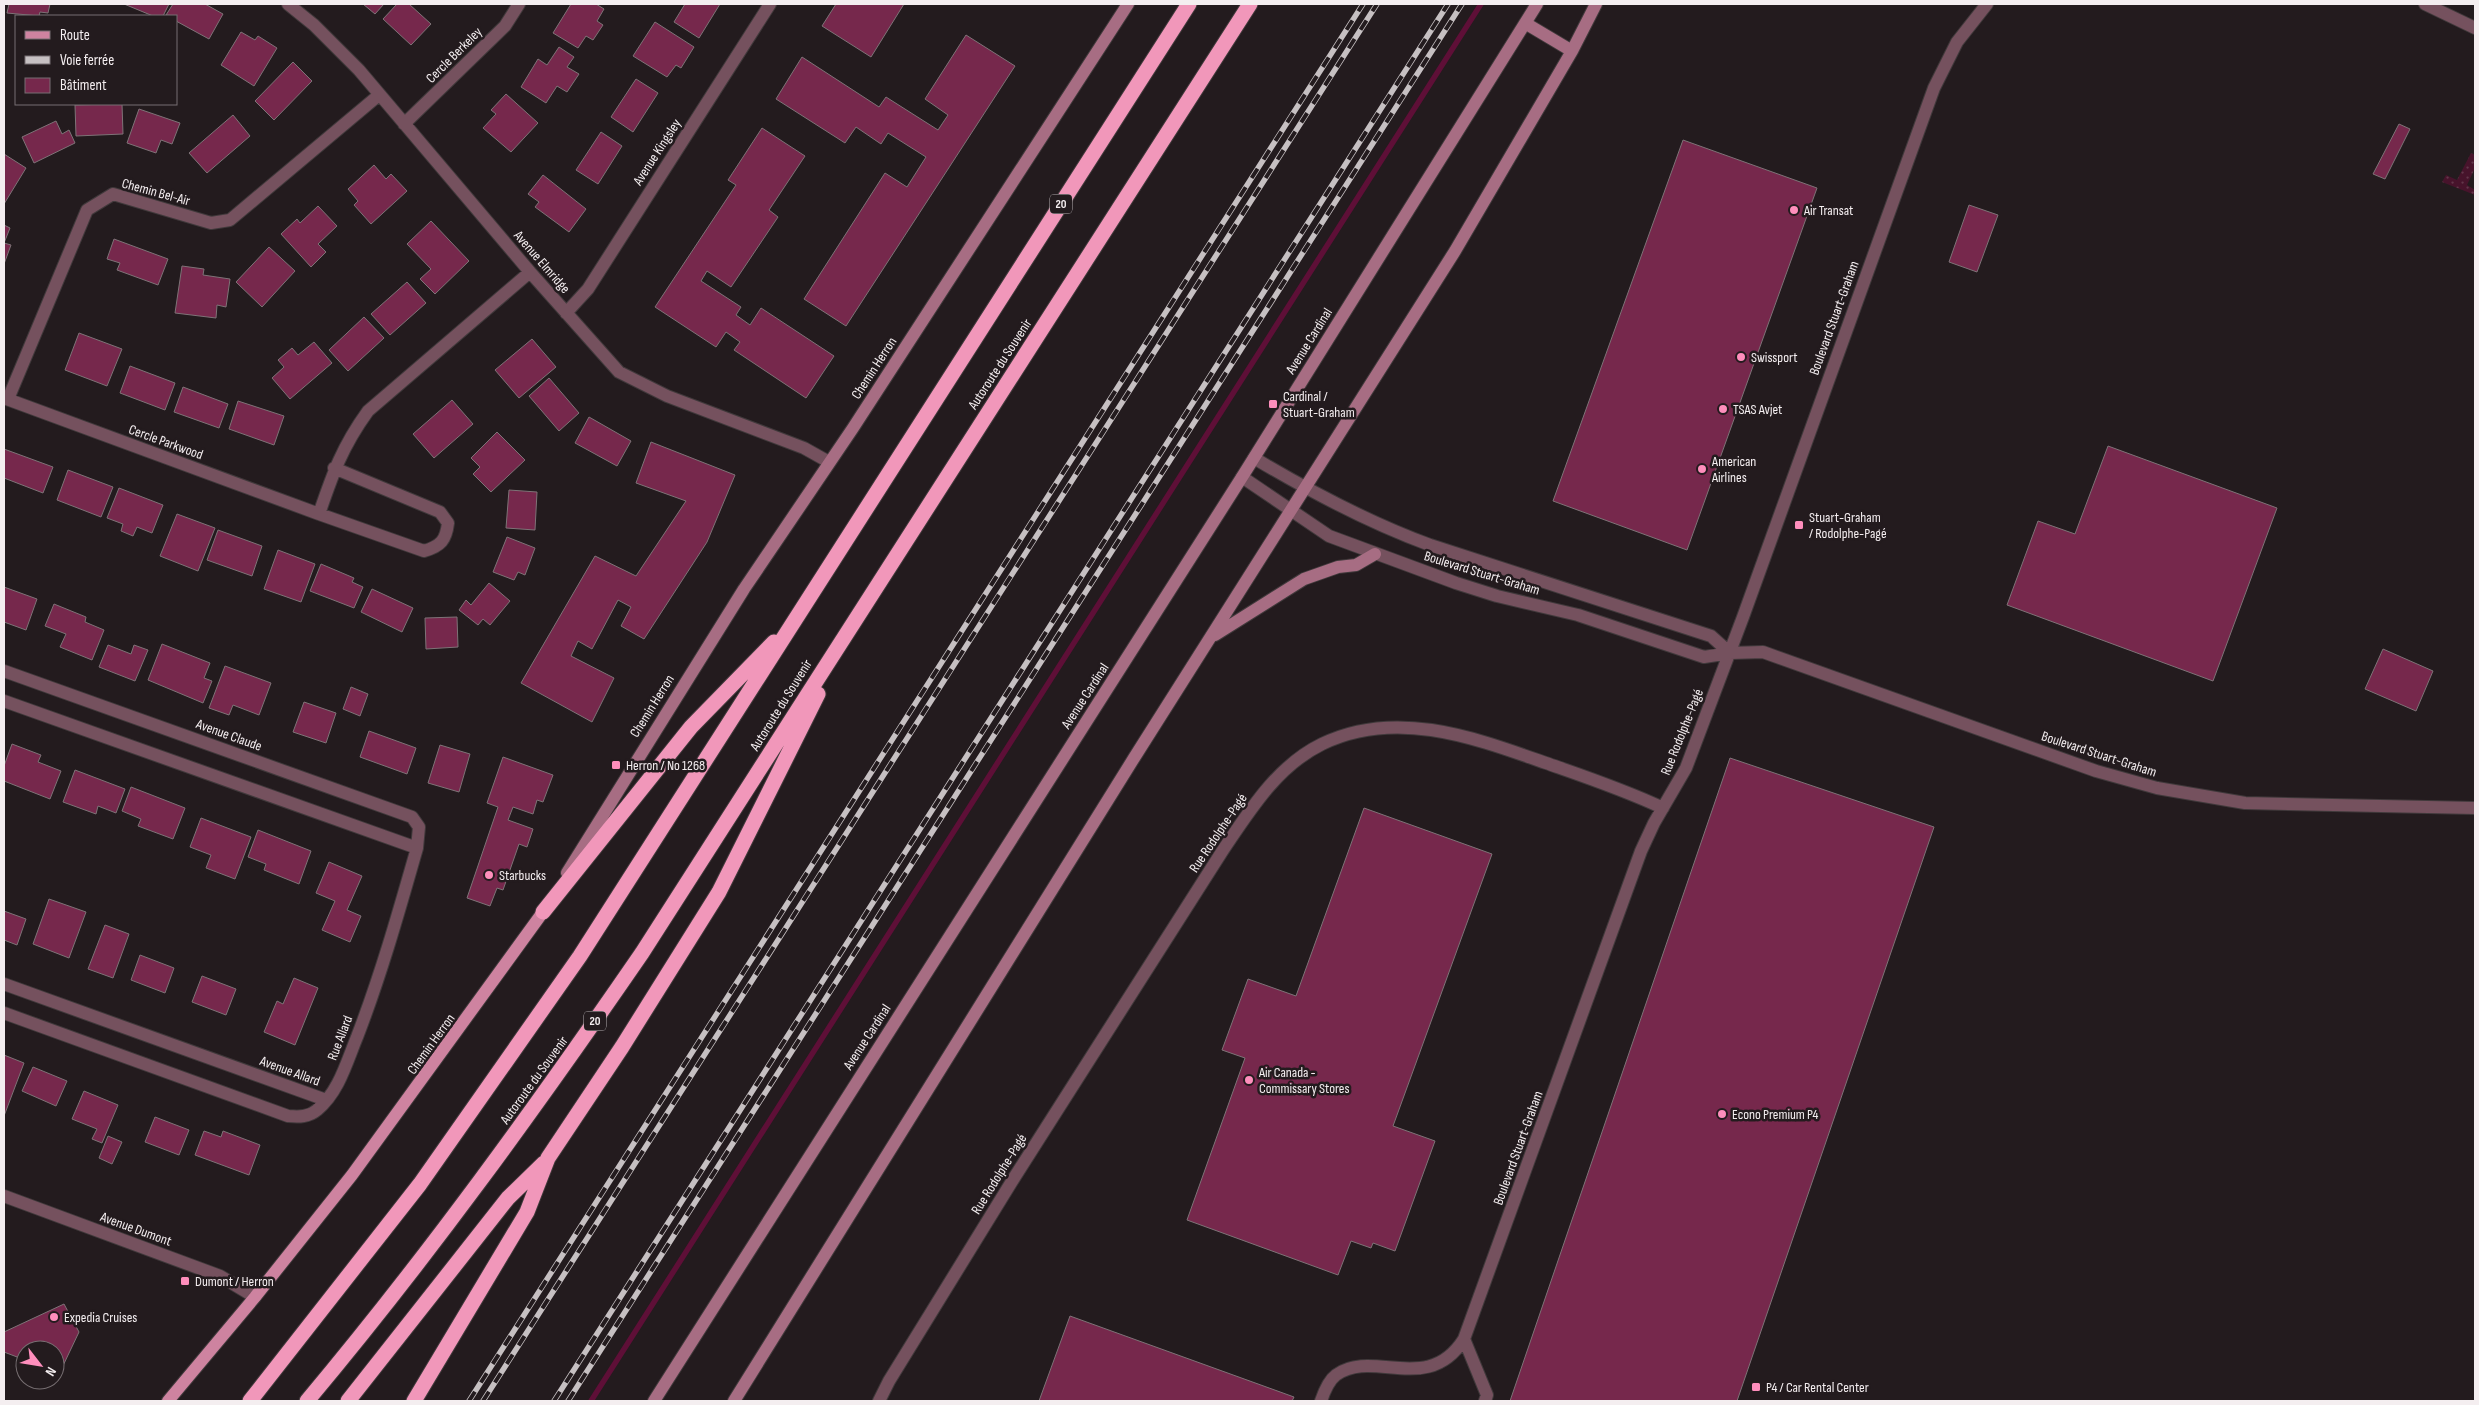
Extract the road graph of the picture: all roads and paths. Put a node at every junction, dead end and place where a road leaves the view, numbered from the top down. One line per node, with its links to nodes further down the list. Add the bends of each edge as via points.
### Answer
1 (288, 4): 14 (street, Avenue Elmridge, via 314,24)
2 (519, 4): 15 (street, Cercle Berkeley, via 505,26)
3 (770, 4): 17 (street, Avenue Kingsley, via 588,289)
4 (1128, 4): 20 (main road, Chemin Herron)
5 (1189, 4): 27 (highway, 20)
6 (1250, 4): 28 (highway, Autoroute du Souvenir / 20)
7 (1537, 4): 11 (main road, Avenue Cardinal)
8 (1596, 4): 13 (main road)
9 (1987, 4): 30 (street, Boulevard Stuart-Graham, via 1957,42 1934,88)
10 (2425, 4): 12 (street)
11 (1525, 23): 13 (main road); 19 (main road, Avenue Cardinal)
12 (2475, 28)
13 (1572, 51): 23 (main road, via 1455,251)
14 (379, 95): 15 (street, Avenue Elmridge); 18 (street, Chemin Bel-Air, via 230,220 210,223 113,194 87,210)
15 (404, 124): 16 (street, Avenue Elmridge)
16 (530, 272): 17 (street, Avenue Elmridge); 21 (street, via 368,411 349,437)
17 (566, 313): 20 (street, Avenue Elmridge, via 608,362 632,380 804,448)
18 (6, 398): 25 (street, Cercle Parkwood)
19 (1254, 458): 22 (main road, Avenue Cardinal); 23 (street, Boulevard Stuart-Graham)
20 (829, 462): 36 (main road, Chemin Herron, via 738,597)
21 (334, 468): 25 (street); 25 (street, Cercle Parkwood, via 440,512 448,523 447,536 439,546 424,551)
22 (1242, 477): 24 (street, Boulevard Stuart-Graham); 50 (main road, Avenue Cardinal)
23 (1306, 489): 24 (main road); 30 (street, Boulevard Stuart-Graham, via 1411,538 1711,636)
24 (1292, 510): 26 (street, Boulevard Stuart-Graham, via 1329,536); 29 (main road)
25 (319, 514)
26 (1376, 554): 29 (main road, via 1356,565 1338,567 1304,579); 30 (street, Boulevard Stuart-Graham, via 1478,590 1578,615 1704,657)
27 (796, 619): 36 (highway, via 691,727); 46 (highway, 20, via 505,1067 392,1222)
28 (855, 620): 41 (highway, via 719,892); 47 (highway, Autoroute du Souvenir / 20, via 684,889 579,1046 410,1274)
29 (1210, 638): 51 (main road)
30 (1730, 653): 33 (street, Rue Rodolphe-Pagé, via 1686,768); 34 (street, Boulevard Stuart-Graham, via 1758,652 1774,656 2096,771 2157,788 2245,803)
31 (4, 670): 35 (street, Avenue Claude, via 412,816 419,827)
32 (4, 701): 35 (street)
33 (1663, 808): 44 (street, Boulevard Stuart-Graham, via 1641,851); 52 (street, Rue Rodolphe-Pagé, via 1618,788 1481,741 1433,729 1360,731 1322,744 1293,764 1263,794 1223,850 985,1223)
34 (2475, 808)
35 (417, 848): 38 (street, Avenue Claude)
36 (544, 912): 43 (main road, Chemin Herron, via 358,1168)
37 (4, 984): 40 (street, Avenue Allard)
38 (378, 984): 40 (street, Rue Allard, via 343,1073)
39 (4, 1013): 40 (street, Avenue Allard, via 288,1116 308,1115)
40 (326, 1100)
41 (548, 1158): 48 (highway, via 508,1198); 49 (highway, via 527,1212)
42 (4, 1196): 43 (street, Avenue Dumont, via 220,1276)
43 (256, 1297): 45 (main road, Chemin Herron)
44 (1464, 1339): 53 (street, Boulevard Stuart-Graham, via 1442,1363 1408,1369 1344,1370 1330,1381); 54 (street, via 1487,1395)
45 (168, 1401)
46 (250, 1401)
47 (307, 1401)
48 (348, 1401)
49 (414, 1401)
50 (654, 1401)
51 (734, 1401)
52 (879, 1401)
53 (1320, 1401)
54 (1485, 1401)

